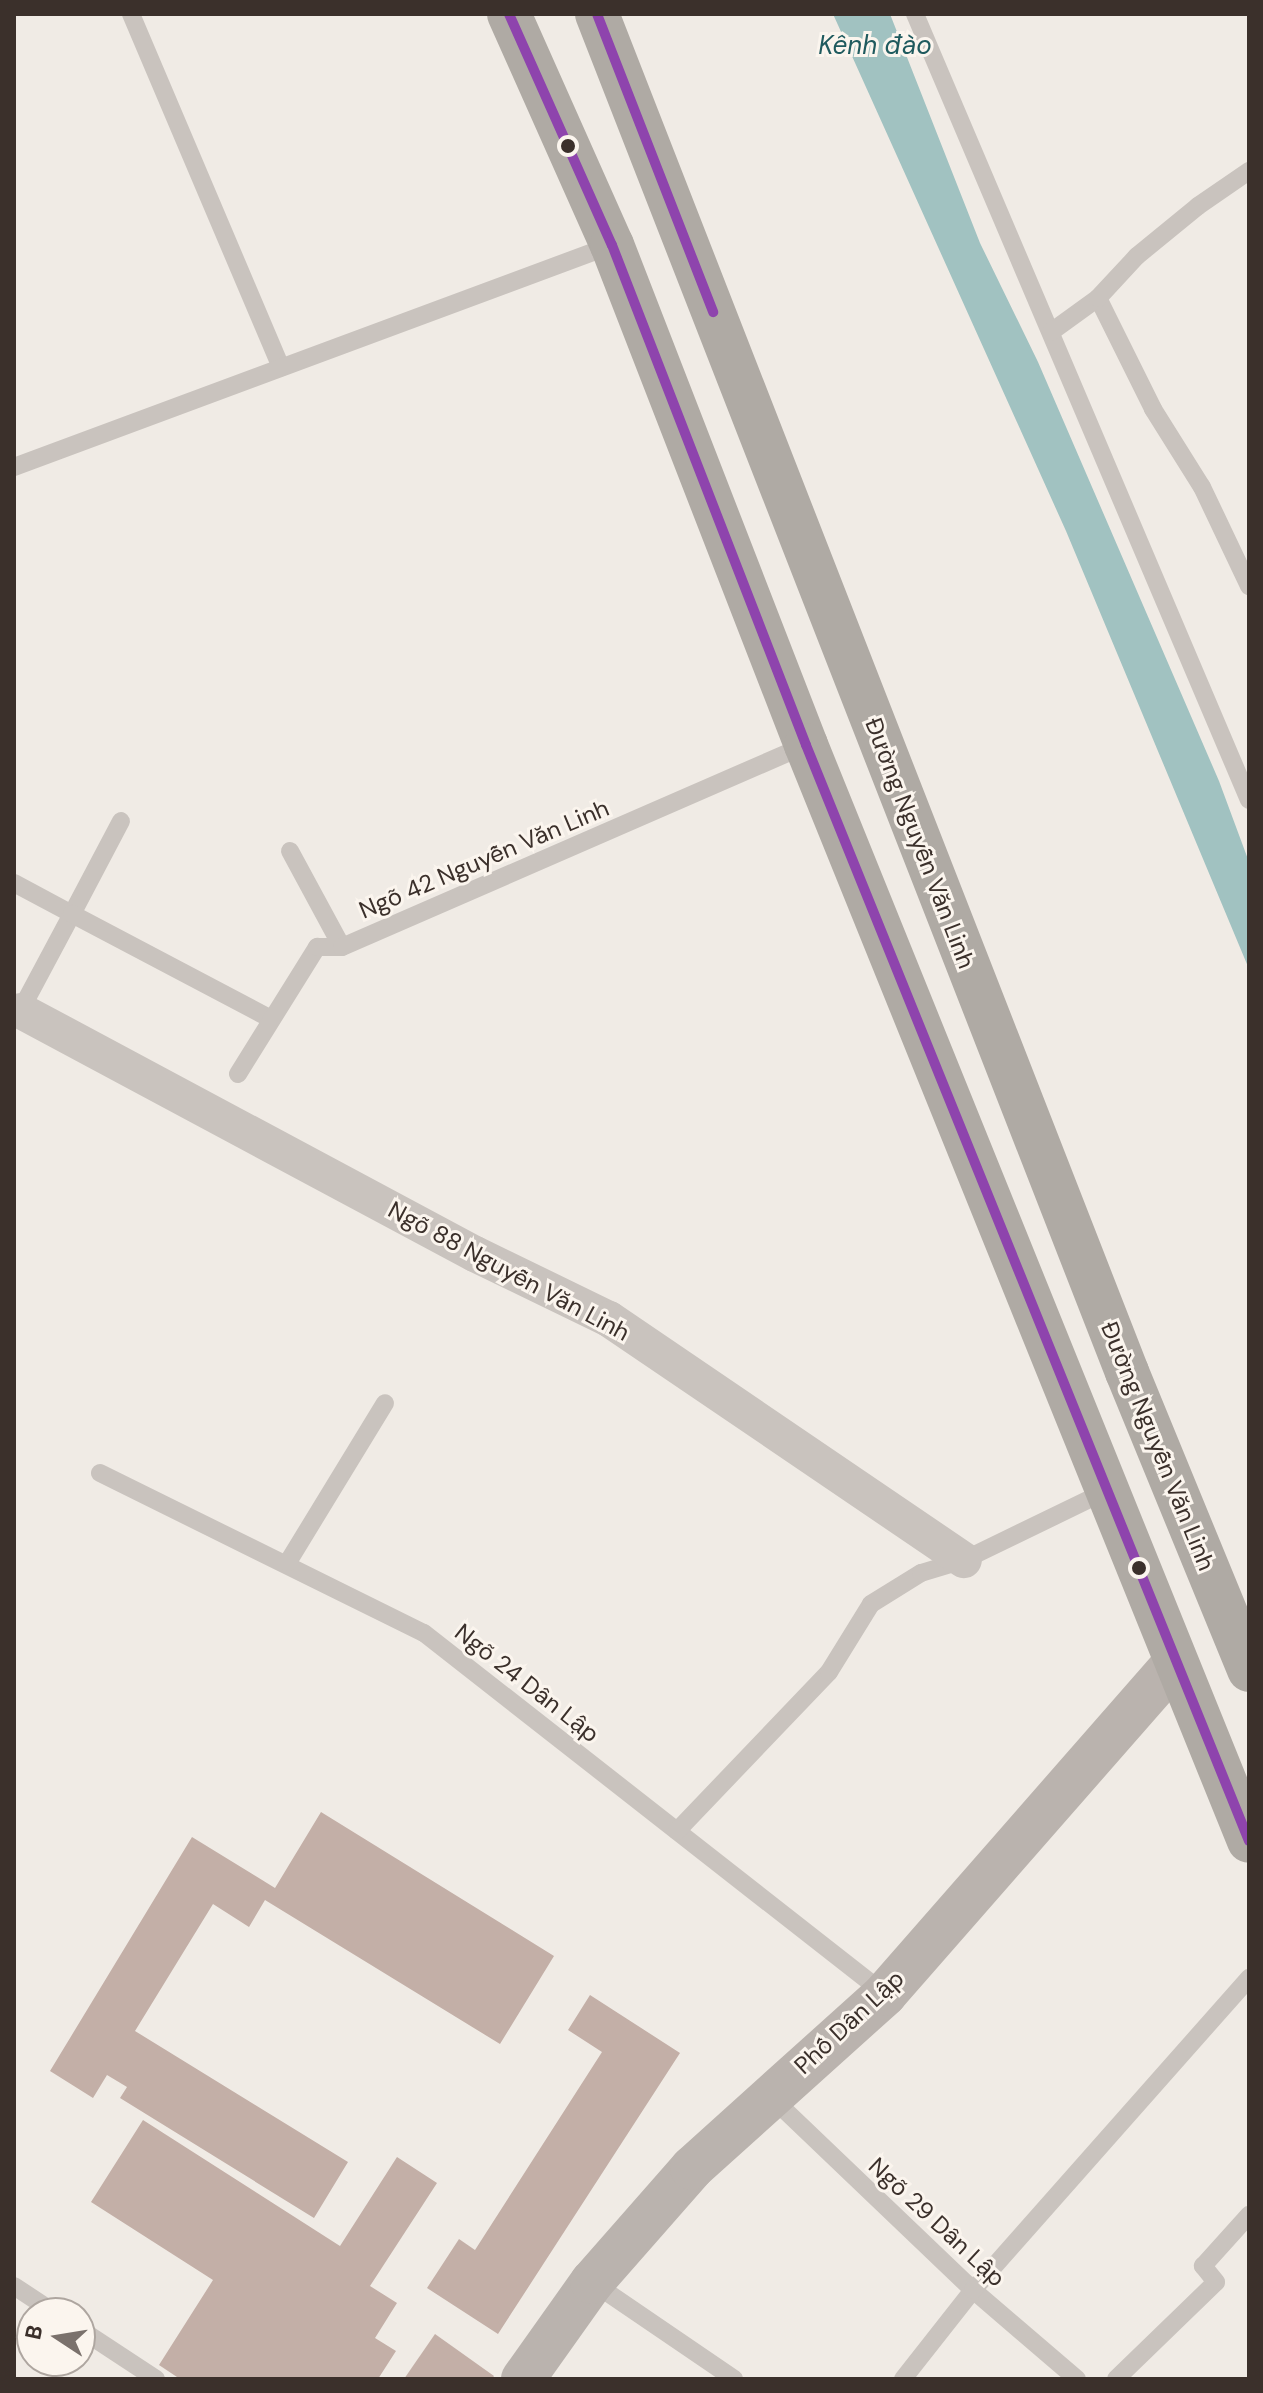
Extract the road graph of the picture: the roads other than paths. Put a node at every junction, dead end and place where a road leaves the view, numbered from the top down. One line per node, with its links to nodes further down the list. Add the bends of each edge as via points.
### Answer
1 (131, 14): 9 (lane)
2 (509, 14): 6 (highway)
3 (597, 14): 27 (highway, Đường Nguyễn Văn Linh, via 1121,1357)
4 (915, 14): 8 (lane)
5 (1249, 171): 7 (lane, via 1137,256)
6 (612, 245): 9 (lane); 12 (highway)
7 (1098, 298): 8 (lane); 11 (lane, via 1153,409 1202,487)
8 (1051, 332): 13 (lane)
9 (281, 368): 10 (lane)
10 (14, 467)
11 (1249, 586)
12 (806, 745): 18 (lane, Ngõ 42 Nguyễn Văn Linh); 24 (highway)
13 (1249, 800)
14 (121, 821): 17 (lane)
15 (290, 851): 18 (lane)
16 (14, 883): 17 (lane)
17 (72, 914): 19 (lane); 20 (lane)
18 (342, 947): 20 (lane, Ngõ 42 Nguyễn Văn Linh, via 317,947)
19 (18, 1017): 25 (street, Ngõ 88 Nguyễn Văn Linh, via 609,1319)
20 (271, 1019): 21 (lane, Ngõ 42 Nguyễn Văn Linh)
21 (238, 1074)
22 (385, 1403): 26 (lane)
23 (100, 1473): 26 (lane, Ngõ 24 Dân Lập)
24 (1106, 1491): 25 (lane); 28 (highway)
25 (964, 1560): 29 (lane, via 921,1573 871,1604 829,1672)
26 (288, 1562): 29 (lane, Ngõ 24 Dân Lập, via 424,1633)
27 (1244, 1642)
28 (1175, 1663): 30 (highway); 32 (street, Phố Dân Lập)
29 (677, 1831): 32 (lane, Ngõ 24 Dân Lập)
30 (1249, 1841)
31 (1249, 1978): 37 (lane)
32 (885, 1994): 33 (street, Phố Dân Lập)
33 (769, 2095): 35 (street, Phố Dân Lập, via 692,2168); 37 (lane, Ngõ 29 Dân Lập)
34 (1249, 2215): 45 (lane, via 1203,2266 1216,2282)
35 (592, 2282): 41 (street, Phố Dân Lập); 42 (lane)
36 (14, 2286): 38 (lane)
37 (973, 2290): 43 (lane); 44 (lane, Ngõ 29 Dân Lập)
38 (31, 2297)
39 (96, 2340): 40 (lane)
40 (156, 2379)
41 (523, 2379)
42 (734, 2379)
43 (903, 2379)
44 (1077, 2379)
45 (1116, 2379)

